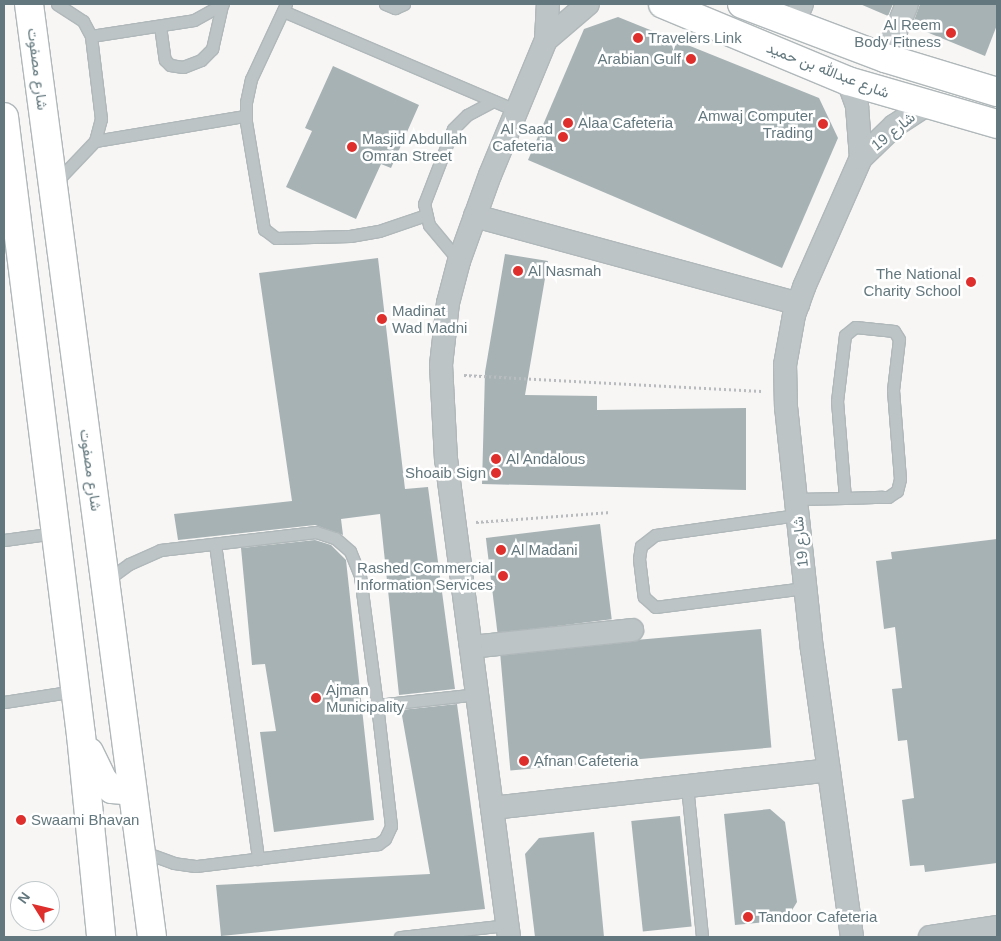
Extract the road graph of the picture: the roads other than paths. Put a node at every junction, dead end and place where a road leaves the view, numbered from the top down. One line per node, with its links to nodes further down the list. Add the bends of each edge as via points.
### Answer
1 (29, 4): 27 (street, شارع مصفوت)
2 (57, 4): 14 (lane, via 83,21)
3 (385, 4): 4 (lane, via 395,8)
4 (404, 4)
5 (548, 4): 15 (street)
6 (588, 4): 15 (street)
7 (662, 4): 17 (street, شارع عبدالله بن حميد)
8 (742, 4): 12 (street, شارع عبدالله بن حميد)
9 (907, 4): 16 (street)
10 (222, 5): 13 (lane, via 194,20); 13 (lane, via 212,49 201,60 183,67 170,65 165,60)
11 (285, 8): 19 (lane); 23 (lane, via 251,80)
12 (798, 14): 16 (street, شارع عبدالله بن حميد)
13 (160, 26): 14 (lane)
14 (91, 36): 25 (lane, via 101,119)
15 (546, 40): 21 (street)
16 (885, 58): 18 (street, شارع عبدالله بن حميد)
17 (848, 81): 20 (street, شارع عبدالله بن حميد); 26 (street, شارع 19, via 860,123)
18 (997, 92)
19 (493, 101): 21 (lane); 29 (lane, via 468,115 453,129 424,204)
20 (926, 106): 24 (street, شارع عبدالله بن حميد); 26 (street, شارع 19, via 894,126)
21 (517, 111): 30 (street)
22 (4, 116): 28 (street)
23 (245, 116): 25 (lane); 29 (lane, via 260,222 276,238 350,236 378,231)
24 (997, 124)
25 (95, 141): 27 (lane)
26 (861, 158): 32 (street, شارع 19)
27 (53, 185): 38 (street, شارع مصفوت)
28 (8, 191): 35 (street)
29 (426, 215): 31 (lane, via 434,233)
30 (475, 216): 31 (street); 32 (street)
31 (459, 261): 41 (street, via 448,303 441,373 446,460)
32 (798, 304): 34 (street, شارع 19, via 788,343 785,392)
33 (845, 498): 33 (lane, via 888,497 900,485 893,390 899,340 894,331 855,327 845,335 837,401); 34 (lane)
34 (796, 507): 39 (street, شارع 19); 39 (lane, via 654,535 640,546 639,559 644,597 655,607)
35 (55, 533): 36 (lane); 42 (street)
36 (4, 540)
37 (215, 544): 38 (lane, via 160,550 129,564); 45 (lane, via 316,532 343,544 350,551 360,576); 52 (lane)
38 (105, 581): 48 (street, شارع مصفوت)
39 (805, 588): 47 (street, شارع 19)
40 (632, 630): 41 (street)
41 (471, 647): 43 (street)
42 (75, 691): 44 (lane); 46 (street)
43 (478, 694): 45 (lane); 50 (street)
44 (4, 702)
45 (376, 705): 52 (lane, via 392,826 385,839 369,846)
46 (81, 735): 48 (street, via 107,786 124,790); 55 (street)
47 (829, 770): 49 (street); 59 (street, شارع 19)
48 (132, 782): 51 (street, شارع مصفوت)
49 (687, 786): 50 (street); 58 (lane)
50 (492, 808): 54 (street)
51 (141, 851): 52 (lane, via 174,864 195,866); 56 (street, شارع مصفوت)
52 (258, 859)
53 (997, 927): 60 (street)
54 (508, 931): 57 (lane)
55 (101, 937)
56 (152, 937)
57 (400, 937)
58 (702, 937)
59 (852, 937)
60 (930, 937)

